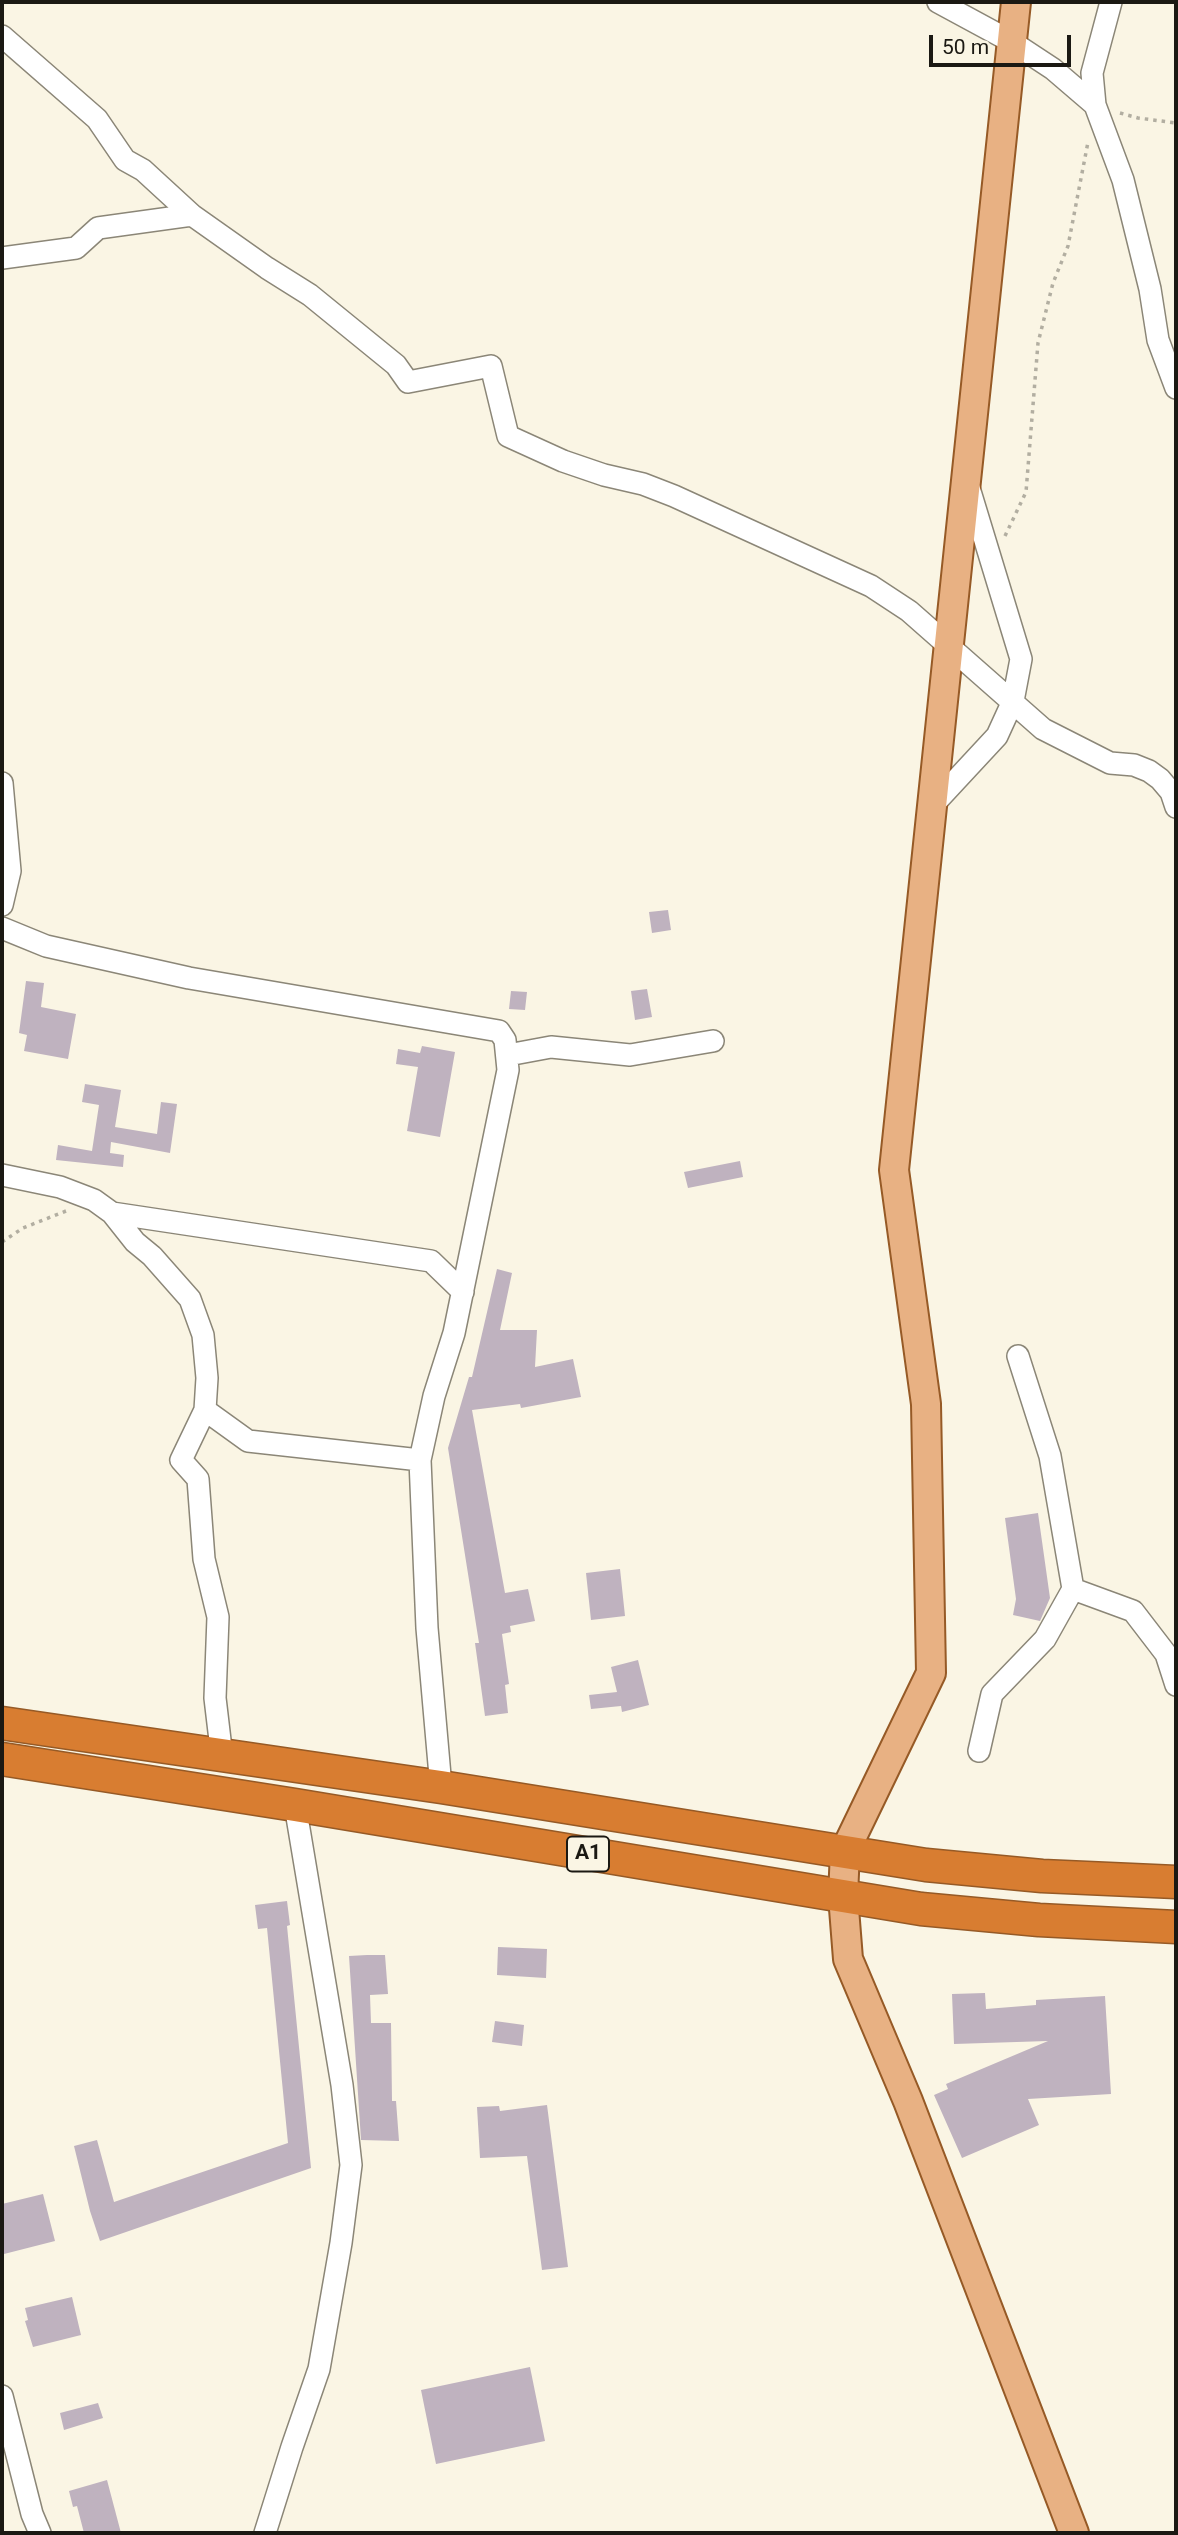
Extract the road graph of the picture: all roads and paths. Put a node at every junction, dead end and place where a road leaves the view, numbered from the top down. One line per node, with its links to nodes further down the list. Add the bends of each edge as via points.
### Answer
1 (938, 2): 5 (street)
2 (1016, 2): 5 (main road)
3 (1111, 2): 6 (street, via 1092,73)
4 (2, 36): 8 (street, via 97,119 125,160 143,170)
5 (1012, 42): 6 (street); 11 (main road)
6 (1095, 105): 7 (path); 10 (street, via 1123,180 1158,340); 12 (path, via 1068,246 1038,343 1026,492)
7 (1176, 123)
8 (192, 215): 9 (street, via 98,228 76,248); 13 (street, via 310,295 396,365 408,382 491,366 508,436 583,468 674,496 871,586 909,611)
9 (2, 258)
10 (1176, 388)
11 (966, 478): 12 (street); 13 (main road)
12 (992, 564): 14 (street, via 1021,659)
13 (948, 647): 14 (street); 16 (main road)
14 (1013, 701): 16 (street, via 997,736); 17 (street, via 1043,729 1072,745 1110,763 1149,771 1171,792)
15 (2, 783): 18 (street)
16 (932, 806): 39 (main road, via 894,1170 926,1404 931,1673)
17 (1176, 807)
18 (6, 873): 19 (street)
19 (2, 905)
20 (2, 928): 22 (street, via 46,946 189,978 499,1031)
21 (713, 1041): 22 (street, via 630,1055 551,1047)
22 (508, 1055): 27 (street)
23 (2, 1175): 24 (street, via 60,1187)
24 (94, 1200): 25 (street); 26 (path, via 23,1228)
25 (112, 1213): 27 (street, via 431,1261); 29 (street, via 190,1299 203,1335)
26 (2, 1242)
27 (463, 1292): 30 (street)
28 (1018, 1356): 31 (street, via 1050,1456)
29 (205, 1410): 30 (street, via 248,1441); 35 (street, via 181,1460 198,1479 204,1559 218,1617 215,1698)
30 (420, 1460): 37 (street, via 427,1628)
31 (1073, 1589): 32 (street, via 1133,1611 1166,1654); 34 (street, via 1045,1639 992,1695)
32 (1176, 1685)
33 (2, 1724): 35 (highway, A1)
34 (979, 1751)
35 (222, 1757): 37 (highway, A1)
36 (2, 1759): 38 (highway, A1)
37 (441, 1787): 39 (highway, A1)
38 (295, 1805): 41 (highway, A1); 45 (street, via 351,2165 319,2369)
39 (845, 1851): 40 (highway, A1, via 926,1865 1041,1876); 41 (main road)
40 (1176, 1882)
41 (843, 1896): 42 (highway, A1, via 1039,1920); 46 (main road, via 848,1959 908,2101)
42 (1176, 1927)
43 (2, 2396): 44 (street)
44 (40, 2533)
45 (265, 2533)
46 (1074, 2533)

